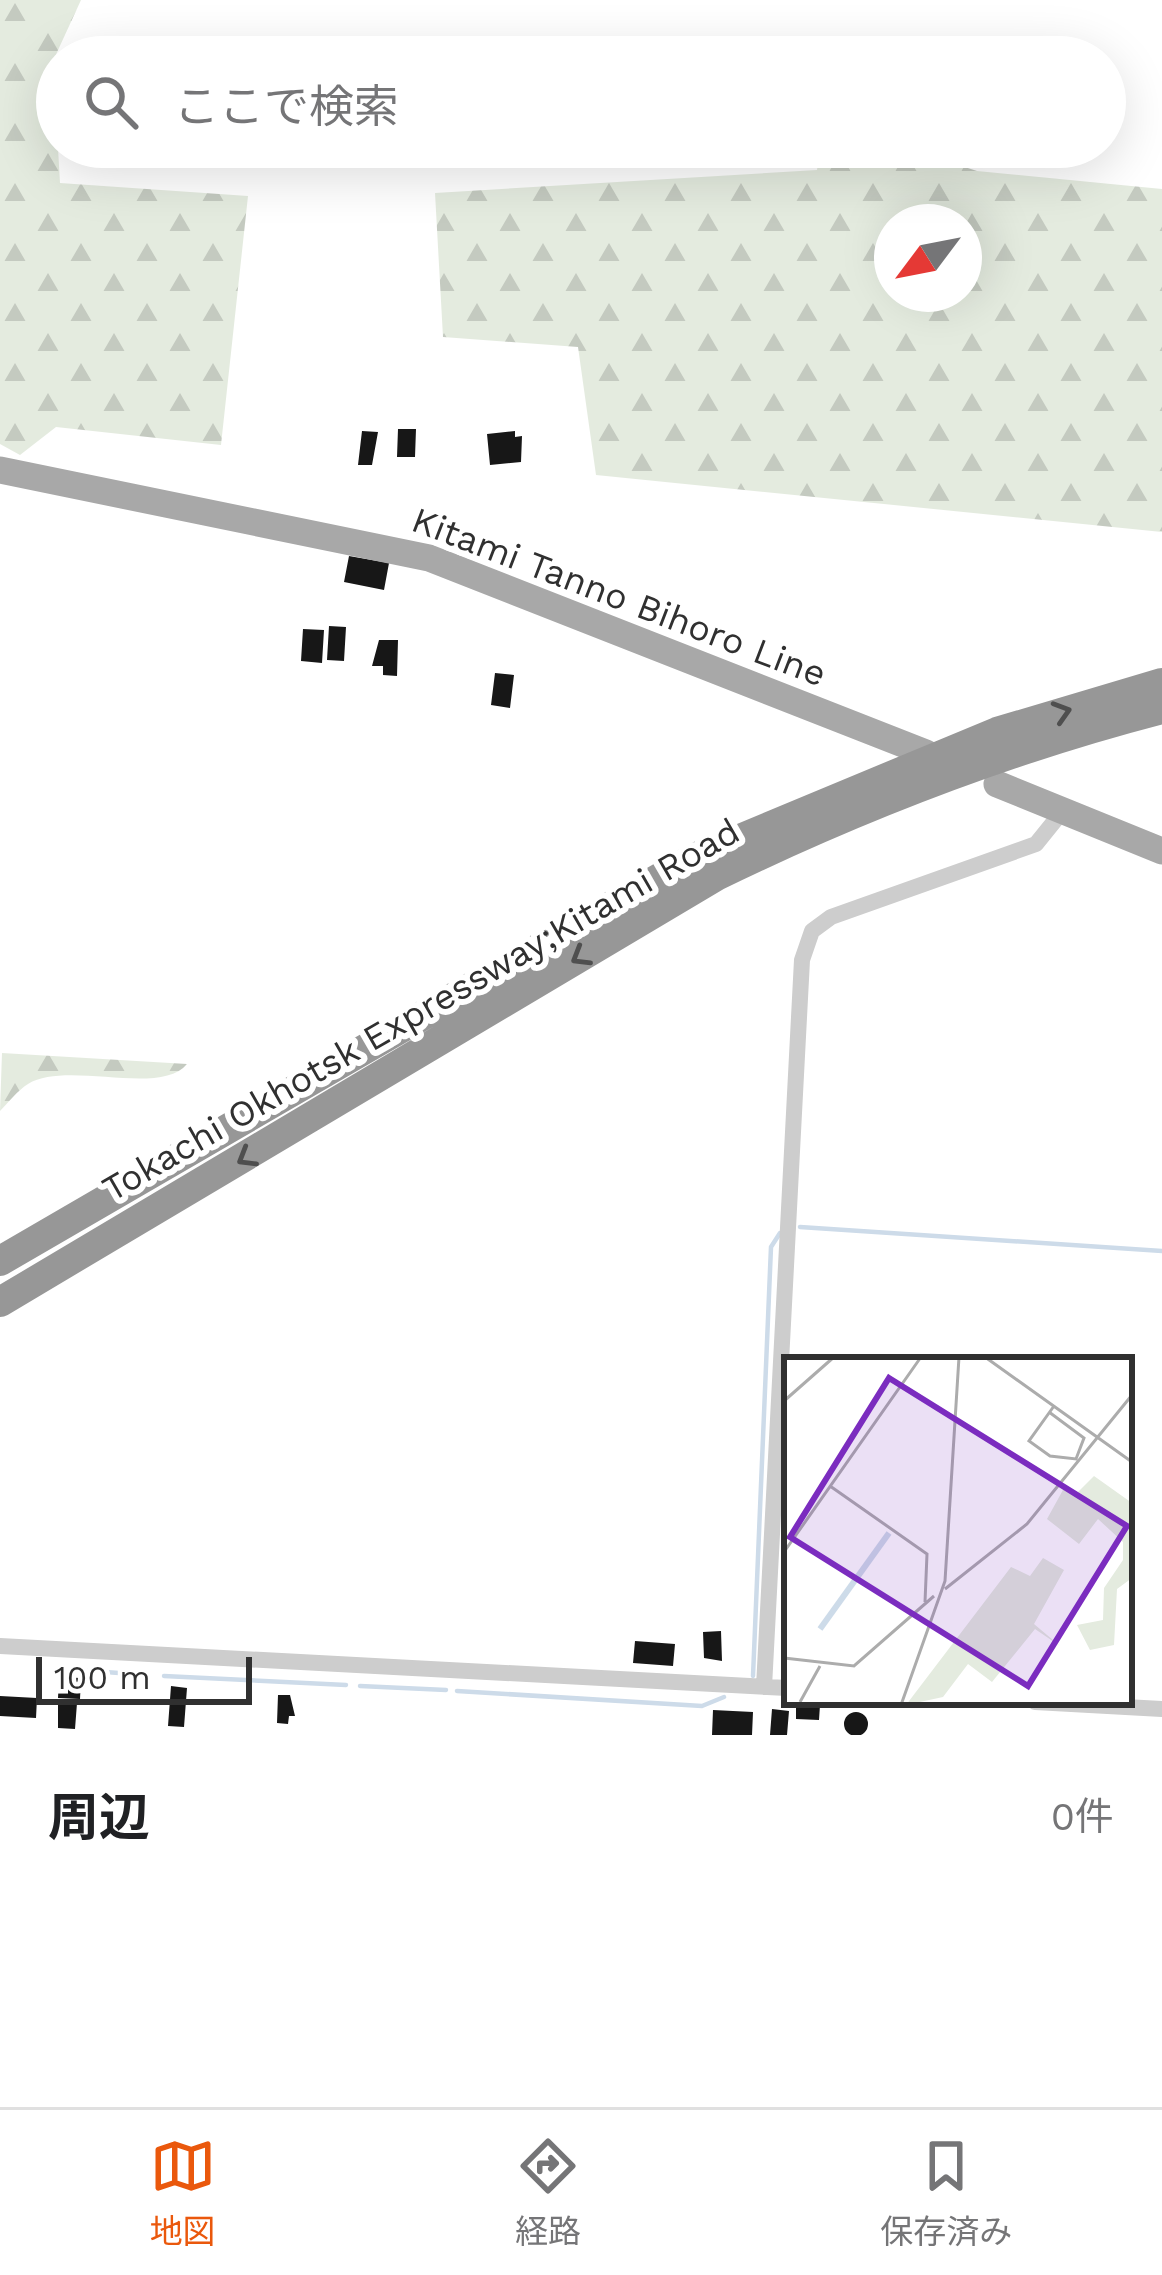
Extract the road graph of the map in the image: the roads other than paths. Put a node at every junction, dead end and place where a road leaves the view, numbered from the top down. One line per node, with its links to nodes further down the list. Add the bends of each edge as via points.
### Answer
1 (0, 470): 4 (main road, Kitami Tanno Bihoro Line, via 428,557)
2 (1162, 683): 8 (highway, Tokachi Okhotsk Expressway;Kitami Road, one-way to 2, via 694,858 997,732)
3 (1162, 709): 9 (highway, Tokachi Okhotsk Expressway;Kitami Road, one-way to 9, via 1001,755 716,876)
4 (926, 753)
5 (998, 784): 6 (main road)
6 (1061, 813): 7 (main road); 11 (street, via 1036,844 832,917 812,931 802,960)
7 (1162, 850)
8 (0, 1261)
9 (0, 1302)
10 (0, 1646): 11 (street)
11 (764, 1687): 12 (street)
12 (784, 1688)
13 (1089, 1705): 14 (street)
14 (1162, 1709)

